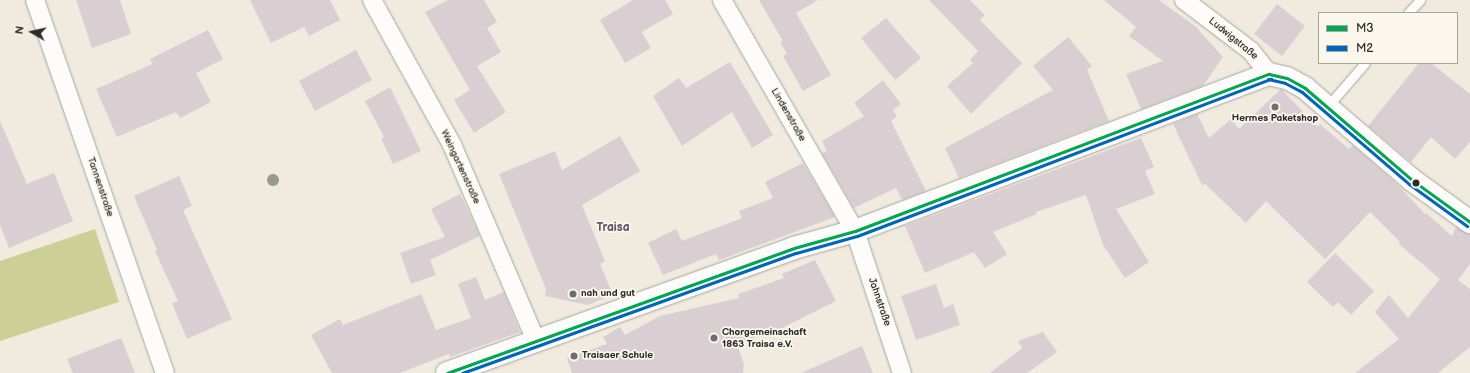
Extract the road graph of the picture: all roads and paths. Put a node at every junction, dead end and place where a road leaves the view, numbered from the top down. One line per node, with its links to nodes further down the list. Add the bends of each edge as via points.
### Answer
1 (36, 0): 13 (street, Tannenstraße)
2 (372, 0): 12 (street, Weingartenstraße, via 453,147)
3 (722, 0): 11 (street, Lindenstraße)
4 (1184, 0): 8 (street, Ludwigstraße, via 1251,51)
5 (1420, 0): 6 (lane)
6 (1409, 12)
7 (1364, 64): 9 (lane)
8 (1269, 74): 9 (street, via 1287,78 1305,88); 11 (street)
9 (1327, 107): 10 (street, via 1412,180)
10 (1470, 222)
11 (855, 231): 12 (street, via 794,248); 15 (street, Jahnstraße)
12 (536, 341): 14 (street)
13 (165, 373)
14 (447, 373)
15 (902, 373)

